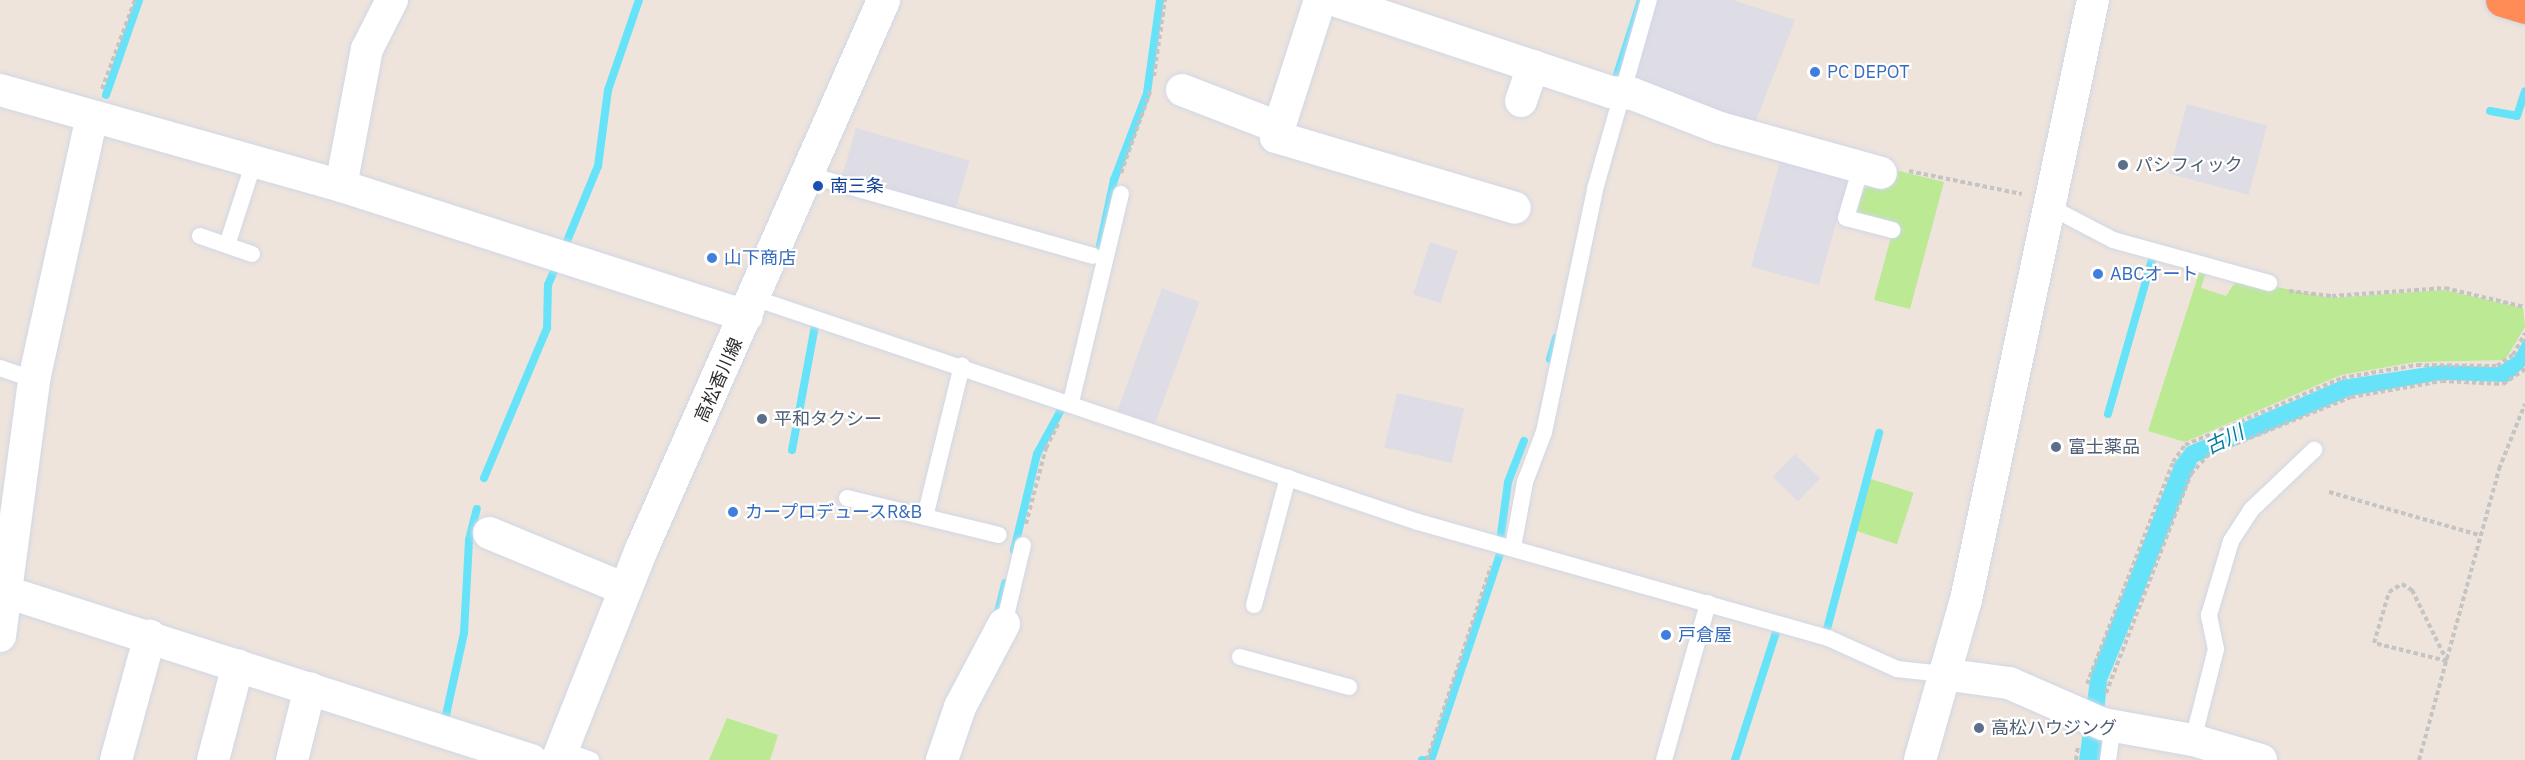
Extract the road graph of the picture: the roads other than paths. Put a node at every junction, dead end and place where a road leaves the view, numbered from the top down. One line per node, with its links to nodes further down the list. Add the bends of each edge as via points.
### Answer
1 (392, 0): 19 (street, via 367,49)
2 (883, 0): 18 (main road, 高松香川線)
3 (1320, 0): 15 (street)
4 (1334, 0): 9 (street)
5 (1649, 0): 12 (lane)
6 (2093, 0): 21 (street)
7 (2502, 0): 8 (highway)
8 (2525, 7)
9 (1533, 66): 12 (street); 13 (street)
10 (0, 90): 14 (street)
11 (1182, 90): 15 (street)
12 (1621, 93): 17 (street); 41 (lane)
13 (1521, 101)
14 (92, 116): 16 (street); 32 (street)
15 (1278, 127): 22 (street, via 1276,137)
16 (254, 162): 19 (street); 25 (lane)
17 (1871, 170): 23 (lane, via 1846,218)
18 (808, 175): 27 (lane); 29 (main road, 高松香川線)
19 (341, 186): 29 (street)
20 (1121, 194): 33 (lane)
21 (2050, 207): 28 (lane, via 2113,240); 51 (street, via 1966,600)
22 (1515, 208)
23 (1892, 230)
24 (200, 236): 25 (lane)
25 (227, 245): 26 (lane)
26 (252, 254)
27 (1093, 256)
28 (2270, 283)
29 (751, 307): 30 (lane); 42 (main road, 高松香川線)
30 (962, 365): 33 (lane); 37 (lane)
31 (0, 368): 32 (lane)
32 (34, 380): 43 (street)
33 (1071, 402): 35 (lane)
34 (2314, 450): 55 (lane, via 2252,509 2231,541 2209,615 2216,650)
35 (1288, 477): 41 (lane); 45 (lane)
36 (847, 498): 37 (lane)
37 (925, 517): 39 (lane)
38 (489, 534): 42 (street)
39 (999, 535)
40 (1023, 545): 46 (lane)
41 (1506, 546): 44 (lane)
42 (625, 589): 56 (main road, 高松香川線)
43 (1, 590): 47 (street); 48 (street)
44 (1708, 603): 51 (lane, via 1828,638 1897,669); 62 (lane)
45 (1254, 605)
46 (1004, 624): 61 (street, via 960,707)
47 (0, 636)
48 (150, 636): 50 (street); 57 (street)
49 (1240, 657): 52 (lane)
50 (238, 665): 53 (street); 58 (street)
51 (1942, 674): 54 (street, via 2009,683); 63 (street)
52 (1349, 687)
53 (310, 688): 59 (street); 60 (street)
54 (2100, 721): 55 (street); 64 (lane)
55 (2193, 740): 65 (street)
56 (570, 756)
57 (116, 760)
58 (213, 760)
59 (292, 760)
60 (531, 760)
61 (942, 760)
62 (1664, 760)
63 (1920, 760)
64 (2108, 760)
65 (2261, 760)

